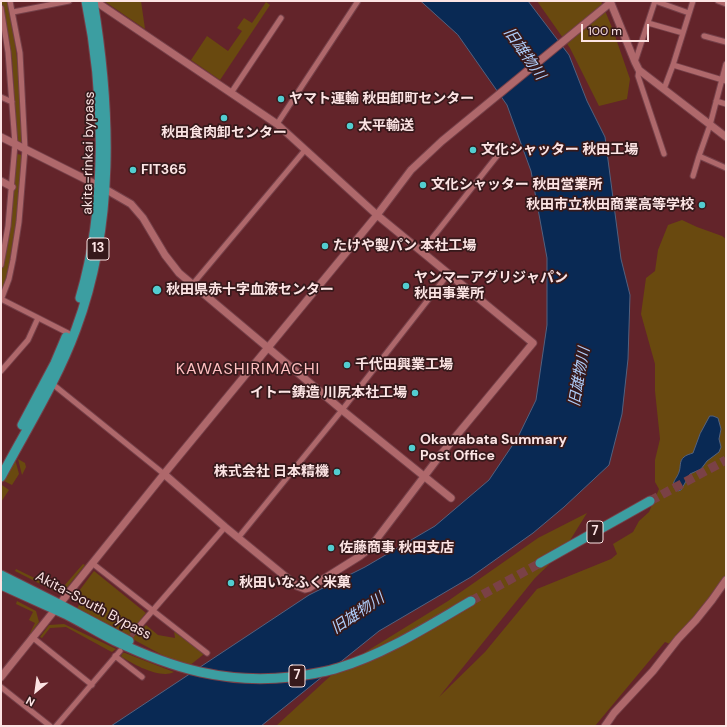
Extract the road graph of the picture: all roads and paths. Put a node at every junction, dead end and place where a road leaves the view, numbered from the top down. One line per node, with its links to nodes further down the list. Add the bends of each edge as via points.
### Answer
1 (10, 1): 13 (street)
2 (69, 1): 10 (street)
3 (86, 1): 45 (highway, akita-rinkai bypass / 13, via 98,85)
4 (94, 1): 26 (street); 45 (highway, akita-rinkai bypass / 13, via 105,92)
5 (358, 1): 31 (street)
6 (655, 1): 14 (street); 16 (street)
7 (693, 1): 14 (street)
8 (718, 1): 11 (street)
9 (611, 2): 20 (street); 46 (street, via 442,141 411,170)
10 (46, 4): 13 (street)
11 (726, 4)
12 (1, 8): 29 (street)
13 (13, 12): 36 (street, via 20,53)
14 (689, 13): 17 (street)
15 (282, 18): 26 (street)
16 (648, 23): 17 (street); 20 (street)
17 (683, 34): 22 (street)
18 (704, 36): 19 (street)
19 (726, 42)
20 (635, 62): 23 (street)
21 (726, 64): 24 (street)
22 (673, 65): 24 (street); 25 (street)
23 (639, 70): 25 (street); 39 (street, via 638,76)
24 (724, 80): 28 (street)
25 (664, 89): 32 (street)
26 (230, 93): 31 (street)
27 (1, 97): 29 (street)
28 (716, 101): 30 (street); 32 (street)
29 (12, 102): 35 (street)
30 (726, 104)
31 (277, 124): 37 (street)
32 (710, 125): 34 (street); 40 (street)
33 (1, 137): 35 (street)
34 (726, 137)
35 (15, 144): 36 (street); 44 (street)
36 (25, 150): 45 (street); 53 (street, via 13,260)
37 (305, 150): 46 (street); 52 (street)
38 (501, 151): 49 (street)
39 (664, 154)
40 (700, 156): 41 (street); 42 (street)
41 (726, 168)
42 (693, 176)
43 (1, 181): 44 (street)
44 (12, 187): 48 (street)
45 (102, 188): 52 (street, via 137,210 170,263); 55 (highway, akita-rinkai bypass / 13, via 89,261); 58 (highway, akita-rinkai bypass / 13, via 99,244 89,288 74,335)
46 (377, 215): 49 (street); 56 (street)
47 (1, 223): 48 (street)
48 (8, 226): 50 (street)
49 (422, 251): 51 (street)
50 (1, 263)
51 (448, 273): 59 (street); 62 (street, via 533,343)
52 (192, 285): 56 (street)
53 (1, 299): 54 (street)
54 (38, 318): 55 (street); 57 (street, via 28,340)
55 (68, 333): 58 (highway, akita-rinkai bypass / 13)
56 (267, 348): 59 (street); 61 (street)
57 (1, 371)
58 (49, 381): 60 (highway, akita-rinkai bypass / 13); 61 (street); 63 (highway, akita-rinkai bypass / 13)
59 (342, 410): 62 (street); 67 (street)
60 (1, 463)
61 (164, 474): 66 (street); 68 (street)
62 (424, 475): 64 (street); 67 (street, via 365,552 309,588 297,586)
63 (1, 477)
64 (451, 498)
65 (650, 501): 69 (highway, 7)
66 (225, 527): 67 (street); 75 (street)
67 (238, 538)
68 (92, 563): 74 (street); 75 (street)
69 (540, 563)
70 (1, 575): 74 (highway, Akita-South Bypass / 7)
71 (726, 580): 87 (street, via 696,620)
72 (1, 585): 74 (highway, Akita-South Bypass / 7)
73 (471, 601): 74 (highway, Akita-South Bypass / 7, via 407,638 344,666 304,676 244,679 210,675 171,664)
74 (57, 607): 77 (street)
75 (152, 611): 76 (street); 79 (street)
76 (135, 631)
77 (32, 637): 81 (street); 83 (street)
78 (120, 651): 80 (street)
79 (207, 653)
80 (116, 656): 82 (street); 83 (street)
81 (1, 677)
82 (142, 677)
83 (92, 685): 86 (street)
84 (1, 687): 85 (street)
85 (50, 726)
86 (56, 726)
87 (605, 726)

